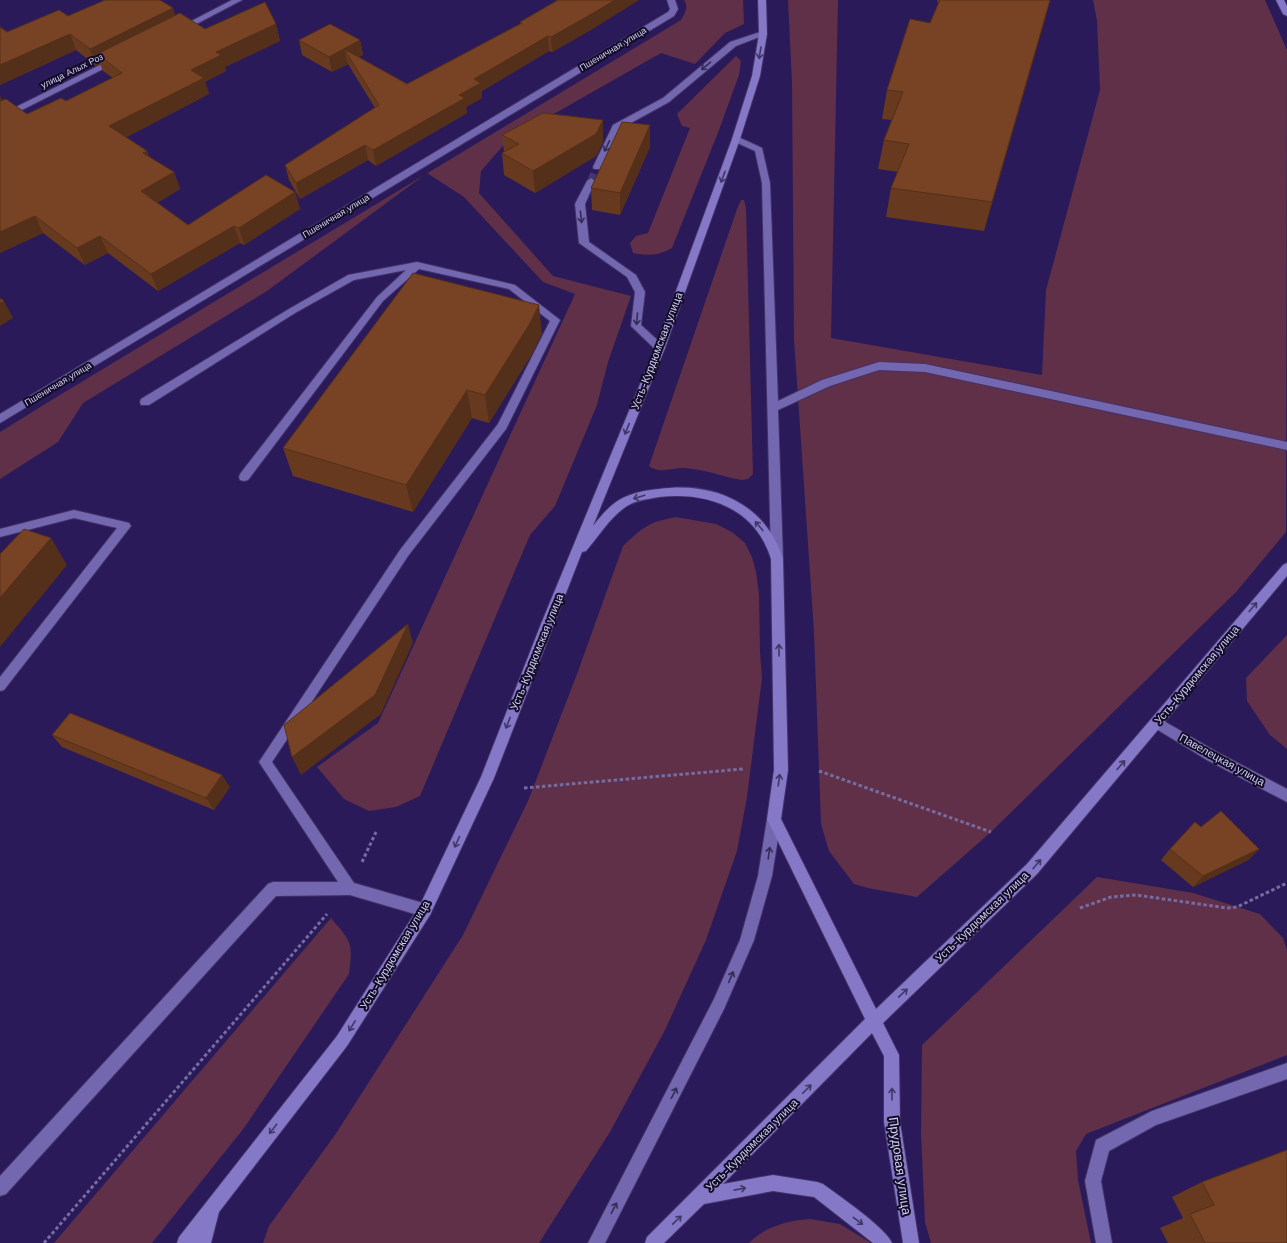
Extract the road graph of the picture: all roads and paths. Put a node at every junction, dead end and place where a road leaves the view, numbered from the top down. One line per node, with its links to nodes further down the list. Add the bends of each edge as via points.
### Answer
1 (238, 0): 6 (street)
2 (671, 0): 17 (street, Пшеничная улица, via 674,9 672,14)
3 (762, 0): 7 (main road, Усть-Курдюмская улица)
4 (1280, 0): 5 (main road)
5 (1287, 14)
6 (175, 31)
7 (763, 34): 10 (main road, Усть-Курдюмская улица, one-way to 10, via 756,76); 11 (street, one-way to 11, via 733,44 666,100 616,127)
8 (119, 59): 9 (street, улица Алых Роз)
9 (0, 118)
10 (736, 139): 14 (main road, Усть-Курдюмская улица, one-way to 14); 16 (street, via 759,150 766,183)
11 (597, 167)
12 (591, 180): 14 (street, one-way to 14, via 580,204 584,243 631,275 640,292 636,326)
13 (417, 265): 15 (street, via 351,277); 19 (street, via 380,299); 34 (street, via 512,287 555,320 502,426 404,553 265,762)
14 (660, 348): 21 (main road, Усть-Курдюмская улица, one-way to 21)
15 (145, 402)
16 (773, 408): 18 (street, via 826,383 878,366 925,368); 22 (street)
17 (1, 416)
18 (1287, 446)
19 (244, 477)
20 (0, 533): 24 (street, via 74,514 124,526)
21 (574, 557): 22 (main road, one-way to 21, via 771,540 757,522 744,512 715,497 698,492 680,491 649,494 623,503); 36 (main road, Усть-Курдюмская улица, one-way to 36, via 487,778)
22 (777, 559): 30 (main road, one-way to 22, via 781,770)
23 (1287, 568): 25 (main road, Усть-Курдюмская улица, one-way to 23)
24 (0, 686)
25 (1157, 723): 29 (street, Павелецкая улица); 37 (main road, Усть-Курдюмская улица, one-way to 25, via 1032,869)
26 (743, 769): 28 (path)
27 (819, 771): 32 (path)
28 (524, 788)
29 (1287, 796)
30 (774, 819): 37 (main road, Прудовая улица); 45 (street, one-way to 30, via 719,1004 747,940 765,876)
31 (376, 832): 34 (path)
32 (991, 832)
33 (1287, 883): 35 (path, via 1237,907 1227,908 1136,895 1111,897)
34 (350, 888): 36 (street); 39 (street, via 273,889); 42 (path)
35 (1080, 908)
36 (425, 910): 41 (main road, Усть-Курдюмская улица, one-way to 41, via 342,1041)
37 (875, 1020): 40 (main road, Усть-Курдюмская улица, one-way to 37); 48 (main road, Прудовая улица, one-way to 37, via 892,1122 891,1055)
38 (1287, 1071): 49 (street, via 1152,1119 1102,1146 1093,1181)
39 (0, 1188)
40 (701, 1196): 46 (main road, Усть-Курдюмская улица, one-way to 40); 47 (main road, one-way to 47, via 773,1183 817,1190)
41 (213, 1206): 43 (main road, Усть-Курдюмская улица); 44 (main road)
42 (44, 1243)
43 (185, 1243)
44 (203, 1243)
45 (596, 1243)
46 (654, 1243)
47 (884, 1243)
48 (911, 1243)
49 (1104, 1243)

